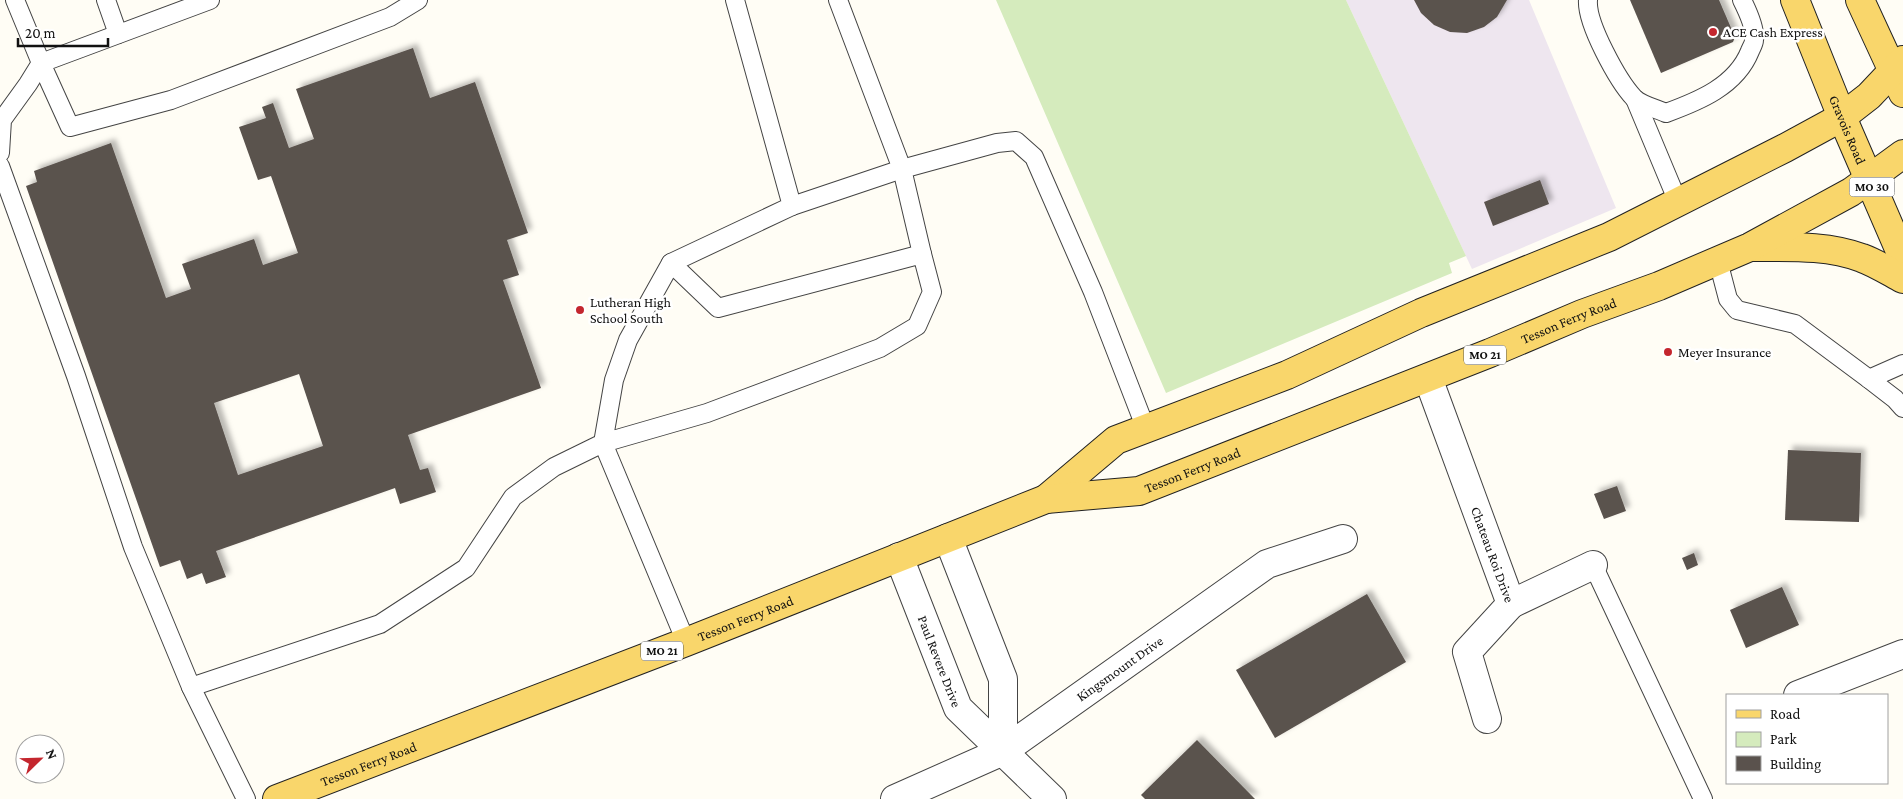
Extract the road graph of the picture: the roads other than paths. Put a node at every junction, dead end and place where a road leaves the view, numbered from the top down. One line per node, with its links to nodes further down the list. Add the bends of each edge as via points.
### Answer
1 (15, 0): 12 (lane)
2 (106, 0): 11 (lane)
3 (210, 0): 11 (lane)
4 (418, 0): 12 (lane, via 390,16 171,100 70,127)
5 (735, 0): 22 (lane)
6 (838, 0): 19 (lane)
7 (1588, 0): 14 (lane, via 1587,7 1596,35)
8 (1742, 0): 14 (lane, via 1749,14 1754,40 1745,64 1716,91 1666,113)
9 (1795, 0): 15 (main road, Gravois Road / MO 30)
10 (1860, 0): 13 (main road)
11 (118, 34): 12 (lane)
12 (41, 63): 16 (lane, via 2,120)
13 (1900, 75): 15 (main road, MO 21)
14 (1635, 99): 21 (lane)
15 (1842, 116): 20 (main road, Gravois Road / MO 30); 21 (main road, Tesson Ferry Road / MO 21)
16 (0, 154)
17 (1903, 154): 20 (main road, Tesson Ferry Road / MO 21)
18 (0, 166): 43 (lane, via 76,376 133,547)
19 (902, 169): 22 (lane); 24 (lane); 33 (lane, via 997,143 1016,141 1034,157 1093,292)
20 (1869, 180): 23 (main road, Tesson Ferry Road / MO 21, via 1822,210); 25 (main road, Gravois Road / MO 30)
21 (1678, 202): 33 (main road, Tesson Ferry Road / MO 21, via 1608,237 1422,313 1287,375)
22 (792, 206): 27 (lane)
23 (1750, 247): 26 (main road, Tesson Ferry Road / MO 21); 28 (main road, via 1836,251 1861,258)
24 (922, 254): 27 (lane, via 718,308); 34 (lane, via 932,292 917,326 880,348 707,413)
25 (1903, 258)
26 (1718, 261): 30 (main road, Tesson Ferry Road / MO 21); 31 (lane, via 1728,299 1737,310 1795,324)
27 (671, 263): 34 (lane, via 628,340 614,380)
28 (1903, 280)
29 (1903, 364): 31 (lane)
30 (1428, 378): 35 (main road, Tesson Ferry Road / MO 21, via 1139,491); 40 (street, Chateau Roi Drive)
31 (1869, 379): 32 (lane)
32 (1903, 408)
33 (1146, 429): 35 (main road, Tesson Ferry Road / MO 21, via 1116,440)
34 (603, 443): 41 (lane); 43 (lane, via 554,467 513,497 466,568 380,624)
35 (1046, 499): 36 (main road, Tesson Ferry Road / MO 21)
36 (948, 538): 38 (main road, Tesson Ferry Road / MO 21); 46 (street, via 1003,679)
37 (1342, 539): 46 (street, Kingsmount Drive, via 1267,564)
38 (899, 557): 41 (main road, Tesson Ferry Road / MO 21); 46 (street, Paul Revere Drive, via 958,708)
39 (1593, 565): 40 (street); 51 (lane)
40 (1511, 604): 45 (street, Chateau Roi Drive, via 1466,652)
41 (686, 642): 48 (main road, Tesson Ferry Road / MO 21)
42 (1903, 654): 44 (street)
43 (191, 687): 47 (lane)
44 (1801, 694)
45 (1487, 719)
46 (1003, 751): 49 (street, Kingsmount Drive); 50 (street, Paul Revere Drive)
47 (246, 799)
48 (277, 799)
49 (895, 799)
50 (1052, 799)
51 (1703, 799)

